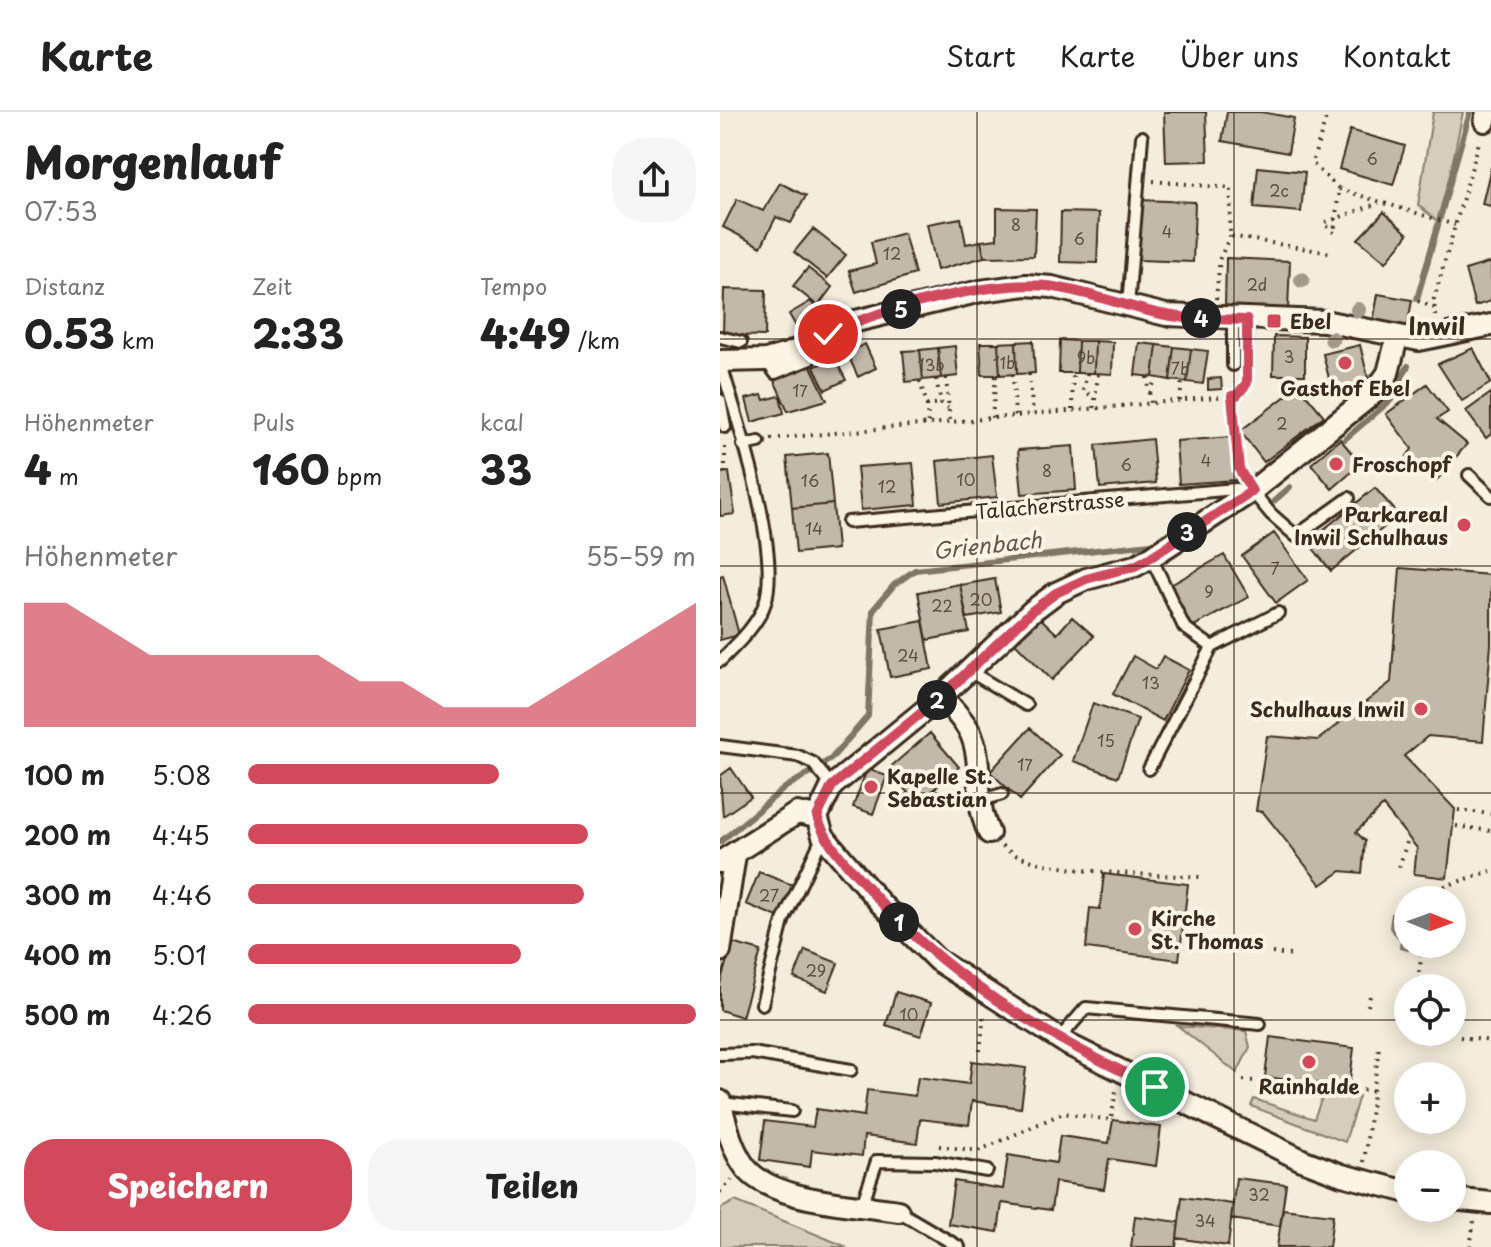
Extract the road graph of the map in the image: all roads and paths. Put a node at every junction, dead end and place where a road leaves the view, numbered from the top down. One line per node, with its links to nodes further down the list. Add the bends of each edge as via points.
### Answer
1 (1328, 112): 5 (path, via 1312,163)
2 (1486, 117): 7 (path)
3 (1142, 137): 4 (lane)
4 (1138, 180): 8 (path, via 1231,188); 12 (lane)
5 (1339, 189): 6 (path); 6 (path, via 1336,219)
6 (1380, 202): 7 (path)
7 (1455, 225): 13 (path)
8 (1230, 236): 9 (path); 10 (path, via 1220,258)
9 (1331, 253)
10 (1215, 301)
11 (1418, 301): 13 (path)
12 (1128, 306): 14 (street, via 1166,315); 22 (street, via 1026,285 856,321 812,343)
13 (1434, 308): 18 (path)
14 (1240, 320): 17 (street, via 1324,321); 20 (lane); 21 (lane)
15 (1491, 325): 18 (street)
16 (720, 337): 19 (lane)
17 (1397, 338): 18 (street); 57 (street, via 1388,373 1374,393)
18 (1429, 339)
19 (741, 342)
20 (1246, 346): 36 (path, via 1247,383)
21 (1233, 365)
22 (721, 372): 53 (lane)
23 (1073, 373): 45 (path)
24 (1087, 373): 37 (path, via 1083,391)
25 (1013, 374): 47 (path)
26 (1029, 374): 46 (path)
27 (1098, 374): 37 (path)
28 (996, 375): 48 (path)
29 (1147, 377): 35 (path)
30 (946, 378): 43 (path)
31 (1156, 378): 35 (path)
32 (936, 379): 40 (path)
33 (920, 381): 42 (path)
34 (1182, 381): 39 (path)
35 (1150, 395): 41 (path)
36 (1232, 396): 39 (path); 57 (path, via 1239,469)
37 (1095, 397): 44 (path)
38 (720, 400): 51 (lane)
39 (1180, 401): 41 (path)
40 (941, 403): 42 (path); 43 (path)
41 (1151, 403): 44 (path)
42 (927, 405): 50 (path)
43 (948, 408): 49 (path)
44 (1094, 408): 45 (path)
45 (1072, 410): 46 (path)
46 (1033, 414): 47 (path)
47 (1015, 416): 48 (path)
48 (992, 418): 49 (path)
49 (950, 422): 50 (path)
50 (928, 424): 52 (path)
51 (725, 427)
52 (759, 442): 53 (lane)
53 (743, 445): 64 (lane, via 766,540 765,603 744,637)
54 (725, 447): 55 (path)
55 (725, 472)
56 (1469, 475): 58 (lane)
57 (1256, 496): 59 (lane, via 1296,536); 60 (lane, Talacherstrasse, via 1236,489); 61 (street)
58 (1491, 496)
59 (1349, 498)
60 (848, 522)
61 (1151, 557): 63 (lane, via 1184,627); 65 (street, via 1056,593)
62 (1278, 613): 63 (lane)
63 (1212, 647): 69 (lane)
64 (720, 661)
65 (969, 671): 66 (street); 67 (lane)
66 (942, 696): 70 (street); 72 (street, via 970,732 977,758)
67 (1026, 705)
68 (720, 746): 70 (lane, via 798,756 813,763)
69 (1149, 769)
70 (830, 783): 75 (street)
71 (1002, 794): 72 (lane)
72 (978, 802): 78 (street)
73 (1458, 810): 74 (path)
74 (1491, 814)
75 (820, 826): 80 (street, via 797,813); 89 (lane, via 783,921); 94 (street, via 881,904 937,960)
76 (1456, 826): 77 (path)
77 (1491, 831)
78 (989, 833): 83 (path, via 1011,856 1055,867)
79 (1407, 842): 81 (path)
80 (727, 859): 85 (street)
81 (1399, 867)
82 (1491, 871): 84 (path)
83 (1201, 877)
84 (1445, 886)
85 (720, 951)
86 (1272, 953): 87 (path)
87 (1290, 955)
88 (1371, 991): 90 (path)
89 (762, 1004)
90 (1368, 1006)
91 (1260, 1024): 94 (lane, via 1086,1008)
92 (980, 1031): 97 (path)
93 (1466, 1038): 95 (path)
94 (1059, 1039): 107 (street, via 1302,1160)
95 (1491, 1041)
96 (1379, 1047): 102 (path)
97 (980, 1051)
98 (720, 1054): 99 (lane, via 752,1053)
99 (851, 1070)
100 (1243, 1080): 102 (path)
101 (1116, 1091): 105 (path, via 1111,1120 1063,1113 978,1151)
102 (1373, 1091): 107 (path)
103 (720, 1102): 104 (lane); 110 (street, via 730,1140 744,1167 759,1181 788,1194)
104 (792, 1111)
105 (938, 1148)
106 (987, 1171): 110 (lane, via 935,1162 877,1161)
107 (1362, 1180): 108 (street)
108 (1394, 1188)
109 (1484, 1203): 113 (path)
110 (862, 1205): 111 (street)
111 (898, 1211): 112 (lane)
112 (959, 1247)
113 (1470, 1247)

